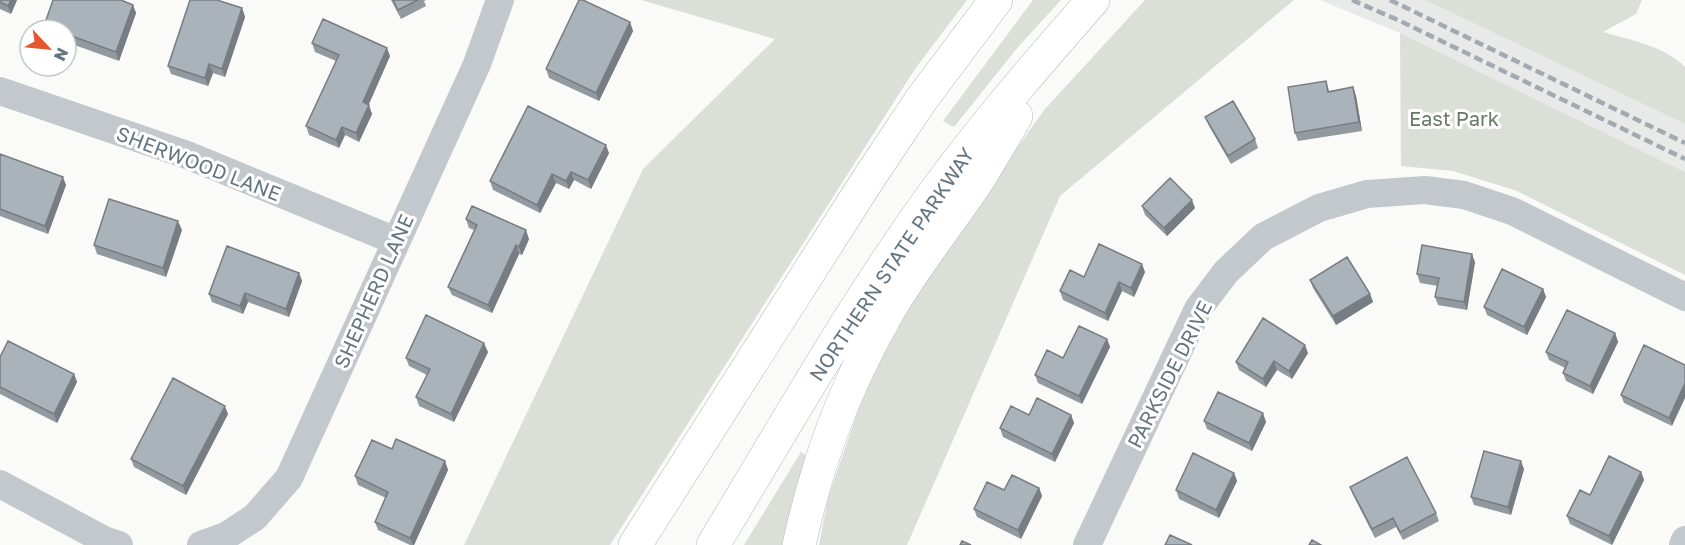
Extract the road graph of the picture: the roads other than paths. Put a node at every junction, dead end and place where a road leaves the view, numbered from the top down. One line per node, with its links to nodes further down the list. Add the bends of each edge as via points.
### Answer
1 (501, 0): 6 (street, SHEPHERD LANE, via 477,64)
2 (996, 0): 12 (highway, via 867,180)
3 (1093, 0): 4 (highway, NORTHERN STATE PARKWAY)
4 (1070, 27): 13 (highway, NORTHERN STATE PARKWAY, via 959,160 900,243); 14 (highway, via 977,181 903,287 871,343 833,423)
5 (0, 91): 6 (street, SHERWOOD LANE, via 187,155)
6 (396, 241): 11 (street, SHEPHERD LANE, via 289,478 255,517 226,536)
7 (1685, 297): 15 (street, PARKSIDE DRIVE, via 1512,211 1464,195 1425,190 1367,194 1319,208 1263,237 1226,272 1198,309)
8 (0, 484): 10 (street)
9 (1685, 540): 16 (street)
10 (119, 545)
11 (201, 545)
12 (634, 545)
13 (713, 545)
14 (799, 545)
15 (1087, 545)
16 (1683, 545)

